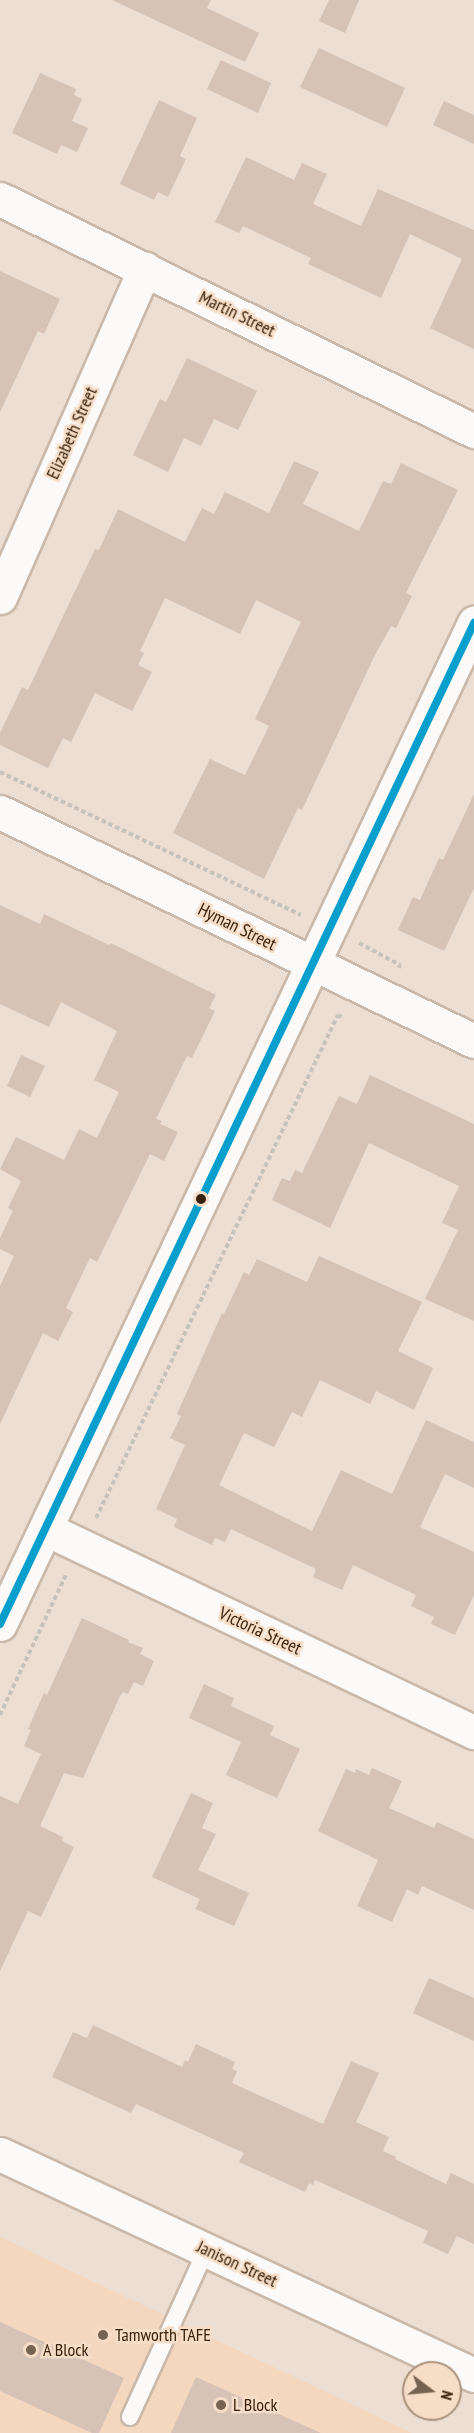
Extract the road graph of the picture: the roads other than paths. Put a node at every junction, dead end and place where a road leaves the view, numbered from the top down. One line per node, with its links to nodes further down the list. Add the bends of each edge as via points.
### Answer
1 (0, 199): 2 (street, Martin Street)
2 (145, 269): 3 (street, Martin Street); 4 (street, Elizabeth Street)
3 (474, 431)
4 (0, 597)
5 (474, 623): 7 (street)
6 (0, 812): 7 (street, Hyman Street)
7 (314, 964): 8 (street, Hyman Street); 9 (street)
8 (474, 1041)
9 (46, 1529): 10 (street); 11 (street, Victoria Street)
10 (0, 1624)
11 (474, 1732)
12 (0, 2154): 13 (street, Janison Street)
13 (206, 2250): 14 (street, Janison Street); 15 (lane)
14 (474, 2375)
15 (130, 2417)

